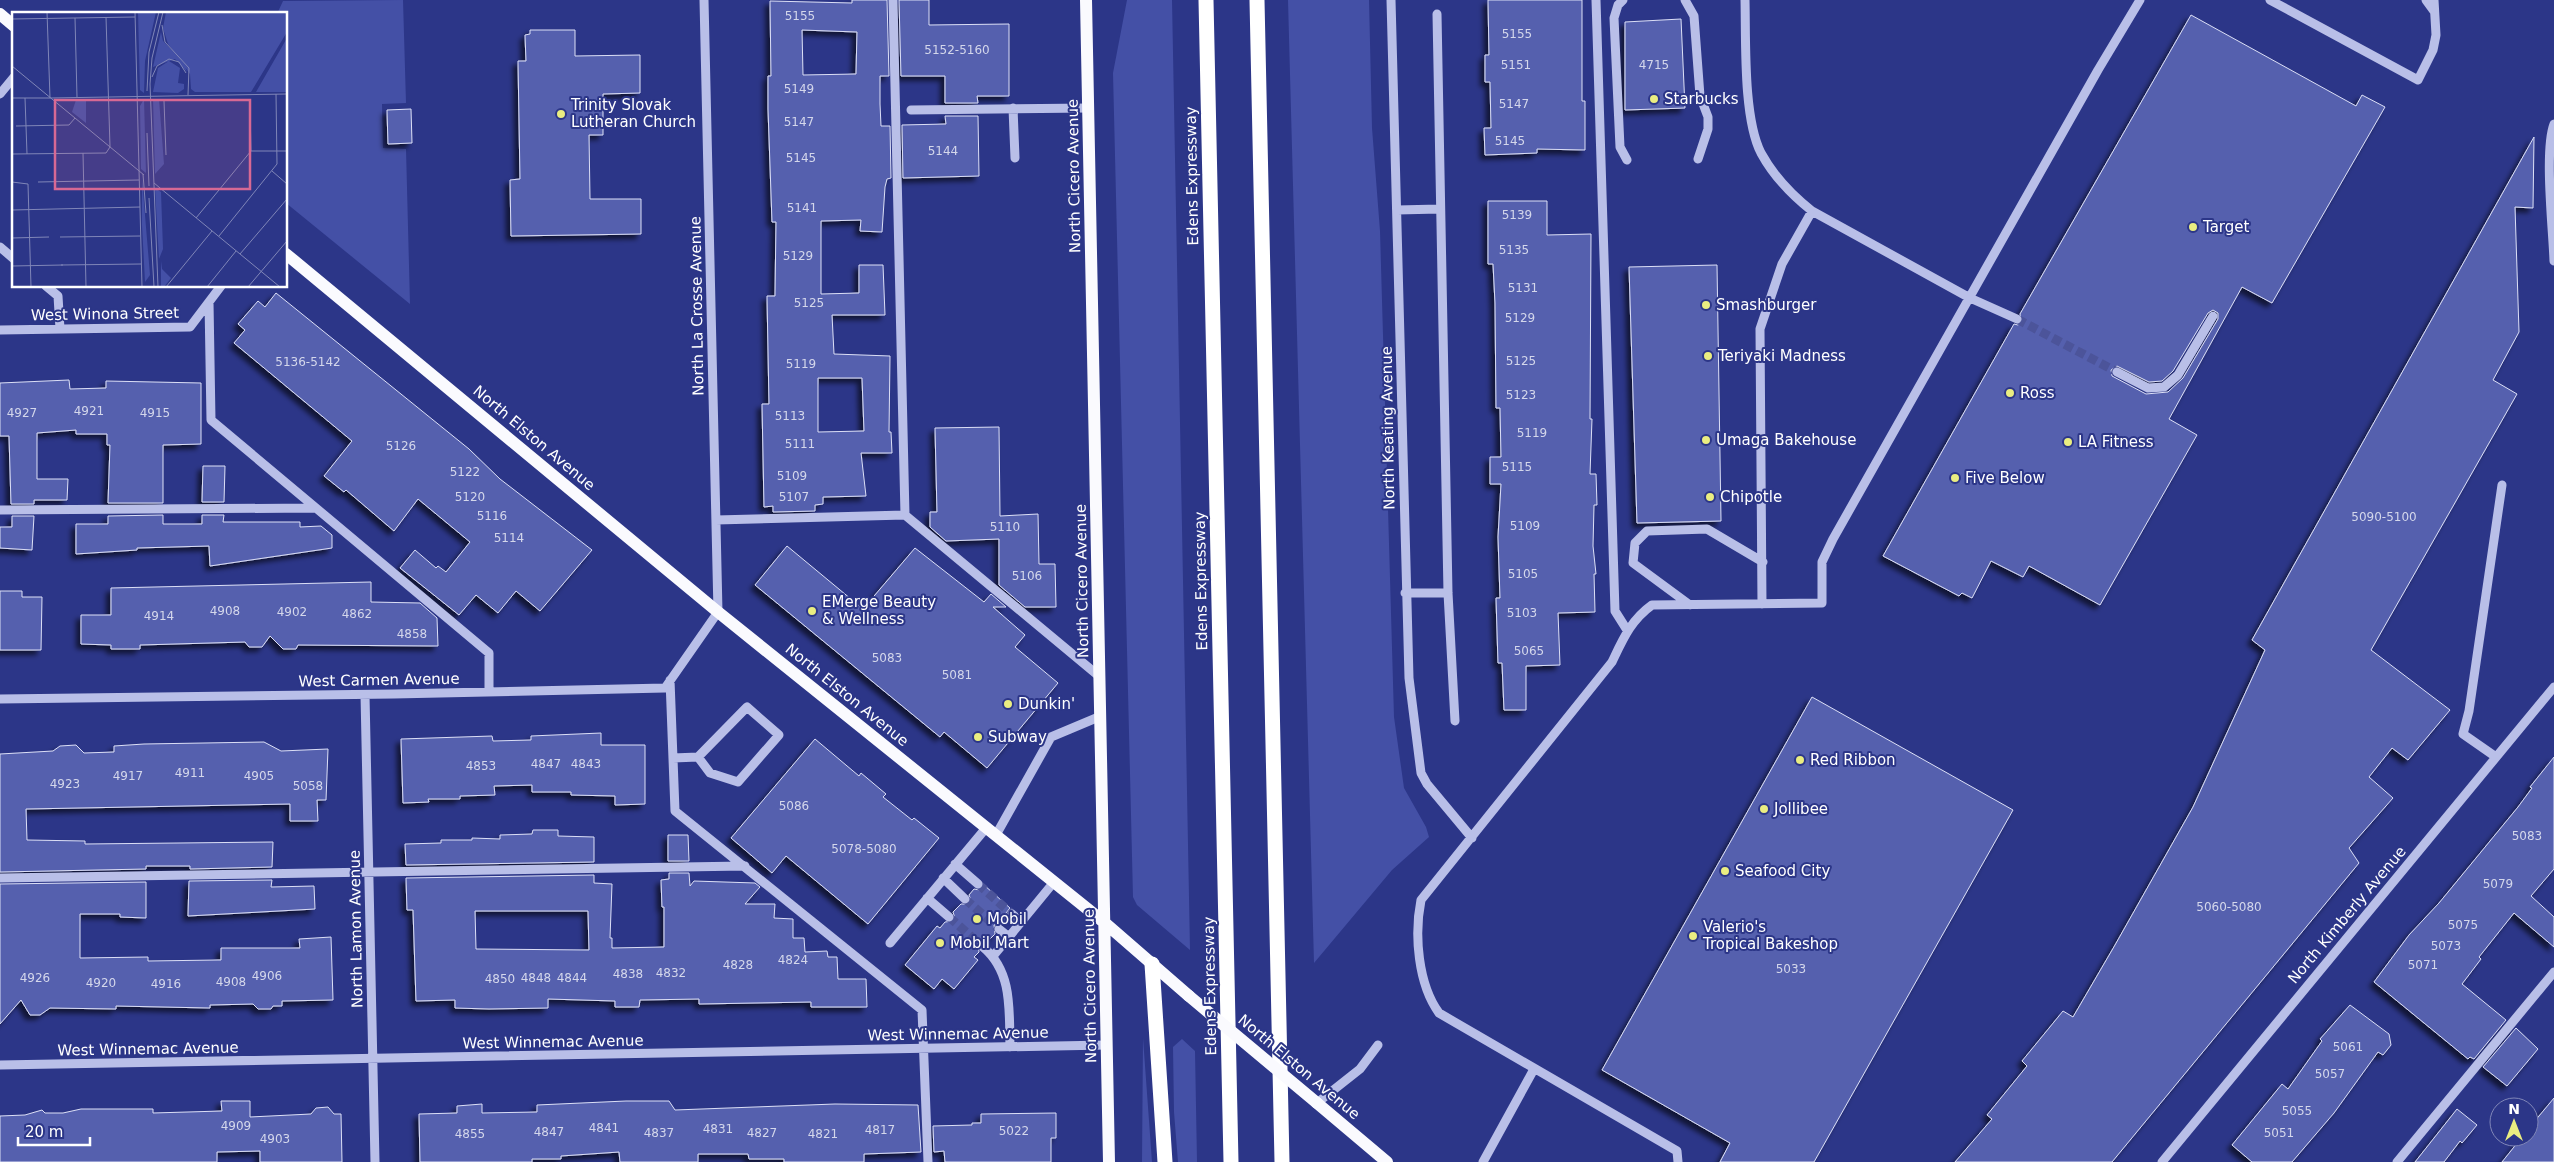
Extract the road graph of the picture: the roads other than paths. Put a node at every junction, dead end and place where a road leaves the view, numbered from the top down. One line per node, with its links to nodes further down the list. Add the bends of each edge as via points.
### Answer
1 (704, 0): 48 (street, North La Crosse Avenue)
2 (893, 0): 47 (street)
3 (1086, 0): 22 (main road, North Cicero Avenue)
4 (1206, 0): 101 (highway, Edens Expressway)
5 (1257, 0): 102 (highway)
6 (1391, 0): 29 (street, North Keating Avenue)
7 (1596, 0): 55 (street, via 1615,611)
8 (1623, 0): 27 (street, via 1614,18 1620,147)
9 (1685, 0): 26 (street, via 1694,16 1700,96 1708,117 1708,129)
10 (1745, 0): 30 (street, via 1746,81 1761,152 1794,197)
11 (2140, 0): 37 (street)
12 (2270, 0): 15 (street, via 2418,80 2433,50 2436,35)
13 (2426, 0): 15 (street)
14 (2434, 0): 15 (street)
15 (2434, 11)
16 (0, 14): 18 (main road)
17 (1437, 14): 28 (street)
18 (12, 24)
19 (12, 79): 20 (street)
20 (0, 94)
21 (1013, 108): 22 (street); 23 (street); 25 (street)
22 (1089, 108): 56 (main road, North Cicero Avenue)
23 (911, 110)
24 (2554, 124): 34 (street, via 2550,161)
25 (1015, 158)
26 (1698, 159)
27 (1627, 160)
28 (1439, 209): 29 (street); 51 (street)
29 (1397, 210): 50 (street, North Keating Avenue)
30 (1812, 211): 37 (street); 49 (street, via 1782,264 1760,329)
31 (0, 247): 33 (street)
32 (288, 256): 54 (main road, North Elston Avenue)
33 (12, 257)
34 (2554, 261)
35 (48, 288): 41 (street, via 58,296)
36 (220, 288): 38 (street, West Winona Street)
37 (1970, 298): 40 (street); 52 (street, via 1833,539 1822,562 1822,603)
38 (209, 302): 41 (street, West Winona Street, via 190,327); 45 (street, via 211,420)
39 (2213, 316): 43 (street, via 2178,375 2164,387 2148,388)
40 (2017, 319)
41 (60, 329): 42 (street, West Winona Street)
42 (0, 330)
43 (2116, 372)
44 (2502, 485): 65 (street, via 2463,734)
45 (315, 508): 46 (street); 59 (street, via 489,653)
46 (0, 510)
47 (905, 515): 48 (street); 56 (street)
48 (716, 520): 54 (street, North La Crosse Avenue)
49 (1763, 562): 52 (street); 53 (street, via 1706,529 1647,531 1634,543 1633,562)
50 (1405, 593): 51 (street); 68 (street, North Keating Avenue, via 1409,678 1422,773)
51 (1448, 593): 63 (street)
52 (1762, 604): 53 (street)
53 (1690, 605): 55 (street, via 1652,605 1637,616)
54 (718, 612): 57 (street); 67 (main road, North Elston Avenue)
55 (1627, 630): 68 (street, via 1612,662)
56 (1100, 677): 62 (main road, North Cicero Avenue)
57 (670, 680): 59 (street, West Carmen Avenue, via 665,688); 66 (street)
58 (2554, 686): 65 (street, North Kimberly Avenue)
59 (489, 692): 60 (street, West Carmen Avenue)
60 (365, 695): 61 (street, West Carmen Avenue); 71 (street, North Lamon Avenue)
61 (0, 698)
62 (1101, 716): 67 (street, via 1051,738); 81 (main road, North Cicero Avenue)
63 (1455, 722)
64 (698, 757): 64 (street, via 747,708 779,735 738,782 710,773); 66 (street)
65 (2496, 757): 106 (street, North Kimberly Avenue)
66 (673, 758): 70 (street, via 675,811)
67 (991, 831): 69 (street); 74 (main road, North Elston Avenue)
68 (1472, 838): 95 (street, via 1422,900 1420,944 1423,978 1432,1004 1439,1013)
69 (955, 864): 73 (street); 75 (street)
70 (745, 866): 71 (street); 92 (street, via 922,1010)
71 (368, 873): 72 (street); 93 (street, North Lamon Avenue)
72 (0, 878)
73 (943, 878): 76 (street); 77 (street)
74 (1054, 882): 80 (street); 81 (main road, North Elston Avenue)
75 (978, 884)
76 (927, 898): 79 (street); 84 (street)
77 (966, 899)
78 (1012, 914): 80 (street)
79 (949, 917)
80 (1021, 922): 83 (street)
81 (1105, 923): 87 (main road, North Elston Avenue); 89 (main road, North Cicero Avenue)
82 (999, 928): 83 (street)
83 (1009, 937): 86 (street)
84 (890, 943)
85 (983, 946): 86 (street)
86 (994, 955): 91 (street, via 1008,988)
87 (1152, 964): 96 (main road, North Elston Avenue, bridge); 100 (highway)
88 (2554, 972): 107 (street)
89 (1107, 1045): 91 (street, West Winnemac Avenue); 99 (main road, North Cicero Avenue)
90 (1378, 1045): 96 (street, via 1360,1069)
91 (1010, 1047): 92 (street, West Winnemac Avenue)
92 (924, 1048): 93 (street, West Winnemac Avenue); 98 (street)
93 (372, 1059): 94 (street, West Winnemac Avenue); 97 (street, North Lamon Avenue)
94 (0, 1065)
95 (1534, 1069): 104 (street); 105 (street, via 1677,1151)
96 (1317, 1103): 103 (main road, North Elston Avenue)
97 (375, 1162)
98 (928, 1162)
99 (1108, 1162)
100 (1165, 1162)
101 (1231, 1162)
102 (1282, 1162)
103 (1387, 1162)
104 (1484, 1162)
105 (1678, 1162)
106 (2162, 1162)
107 (2397, 1162)

